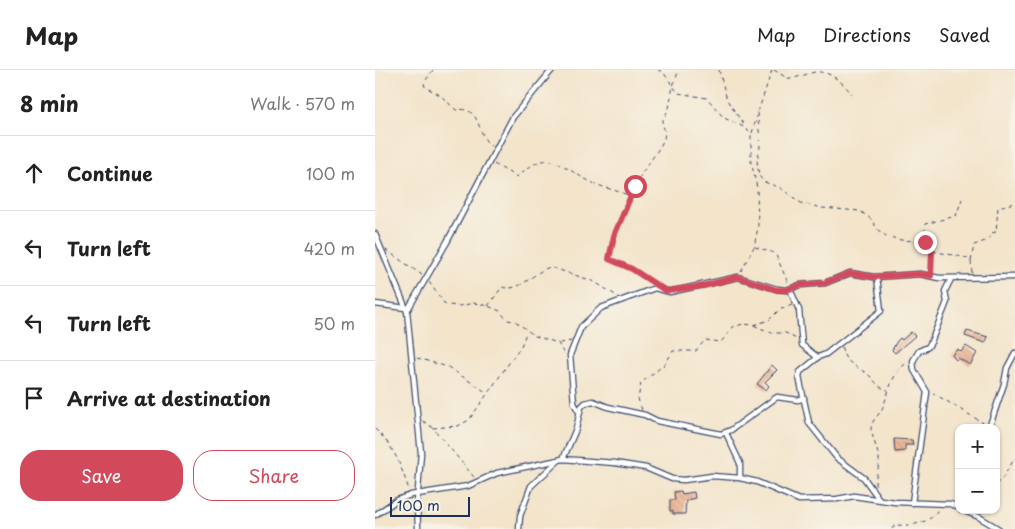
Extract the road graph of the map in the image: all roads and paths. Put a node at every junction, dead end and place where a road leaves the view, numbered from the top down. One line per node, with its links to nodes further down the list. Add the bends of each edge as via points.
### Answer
1 (433, 70): 12 (path, via 424,83 425,87 457,110 470,111 478,120 484,140)
2 (552, 70): 12 (street, via 513,117)
3 (659, 70): 7 (path)
4 (679, 70): 7 (path)
5 (719, 70): 10 (path, via 727,100)
6 (773, 70): 8 (path, via 787,78 815,72 831,75); 9 (path)
7 (673, 86): 10 (path, via 681,95 695,94 707,98 724,118); 14 (path, via 670,106 662,122 664,139)
8 (852, 94)
9 (758, 113): 11 (path); 18 (path, via 760,147 757,167 764,182 783,189 801,203 860,211 886,236)
10 (744, 126): 11 (path)
11 (751, 134): 19 (path, via 751,168 757,188 758,227)
12 (495, 148): 13 (street)
13 (490, 161): 14 (path, via 517,177 533,163 553,161 589,181); 27 (street)
14 (630, 197): 31 (path, via 614,236 609,259 639,273)
15 (962, 199): 18 (path, via 956,216 925,224)
16 (1015, 203): 22 (path, via 998,207 996,232 991,232 990,238 974,245)
17 (375, 234): 20 (street)
18 (925, 242): 21 (path)
19 (754, 247): 24 (path); 30 (path, via 775,253)
20 (383, 250): 27 (path, via 390,251); 36 (street)
21 (932, 250): 22 (path); 23 (path)
22 (971, 260): 26 (path)
23 (931, 276): 25 (street); 28 (street)
24 (738, 277): 30 (street, via 777,290); 31 (street, via 694,288)
25 (877, 277): 30 (street, via 850,273 825,283 800,285); 39 (street, via 881,311)
26 (972, 277): 28 (street); 29 (street)
27 (425, 278): 35 (path, via 444,303); 36 (street)
28 (951, 278): 47 (street, via 945,291 947,302 931,342 919,351)
29 (1015, 278)
30 (790, 290): 33 (street)
31 (663, 291): 32 (street, via 655,288)
32 (624, 300): 35 (path, via 593,281 550,267 526,283 509,289 502,287); 40 (street, via 595,312 581,327)
33 (795, 303): 37 (path, via 779,310 769,320); 41 (street, via 799,310)
34 (375, 304): 36 (street)
35 (488, 306): 38 (path, via 500,311 507,320 515,320)
36 (407, 309): 45 (street)
37 (753, 325): 41 (path, via 772,333 786,332); 53 (path, via 736,325 721,342 705,340 696,351 671,352 665,364 641,383 638,399)
38 (527, 331): 42 (path); 50 (path, via 521,346)
39 (843, 339): 46 (street); 49 (path, via 843,354 877,386)
40 (574, 341): 42 (path); 44 (street)
41 (801, 342): 46 (street)
42 (558, 343): 44 (path, via 563,353)
43 (1015, 352): 56 (street)
44 (569, 355): 52 (street, via 574,403)
45 (413, 358): 50 (path, via 448,367); 54 (street)
46 (816, 358): 51 (street, via 800,372)
47 (913, 361): 48 (street, via 914,370); 49 (path, via 901,367)
48 (927, 388): 55 (path); 69 (street)
49 (889, 390): 66 (path, via 871,428 879,461)
50 (487, 393): 58 (path, via 463,425)
51 (804, 398): 59 (street, via 777,397); 66 (street, via 807,418 817,434 840,461 861,474)
52 (579, 412): 53 (street, via 583,404 593,401); 61 (street, via 576,429)
53 (645, 415): 59 (street, via 657,421)
54 (417, 416): 58 (path); 65 (street, via 421,453)
55 (984, 424)
56 (990, 424)
57 (375, 428): 67 (path, via 389,442 403,469)
58 (433, 428): 63 (path)
59 (726, 433): 62 (street, via 740,463)
60 (1015, 458): 64 (path)
61 (562, 459): 62 (street, via 646,468 672,479); 63 (street, via 520,467); 75 (street, via 531,486 520,516)
62 (740, 478): 68 (street, via 799,500 837,500 854,496)
63 (478, 481): 65 (street, via 451,490)
64 (1000, 481)
65 (417, 494): 67 (street); 74 (street)
66 (875, 494): 68 (street)
67 (411, 495): 73 (street)
68 (879, 499): 69 (street)
69 (911, 503): 70 (street)
70 (940, 504): 71 (street); 76 (path, via 937,514 931,518 908,527 895,525)
71 (955, 505)
72 (972, 514): 77 (street)
73 (375, 515)
74 (419, 529)
75 (519, 529)
76 (892, 529)
77 (999, 529)

